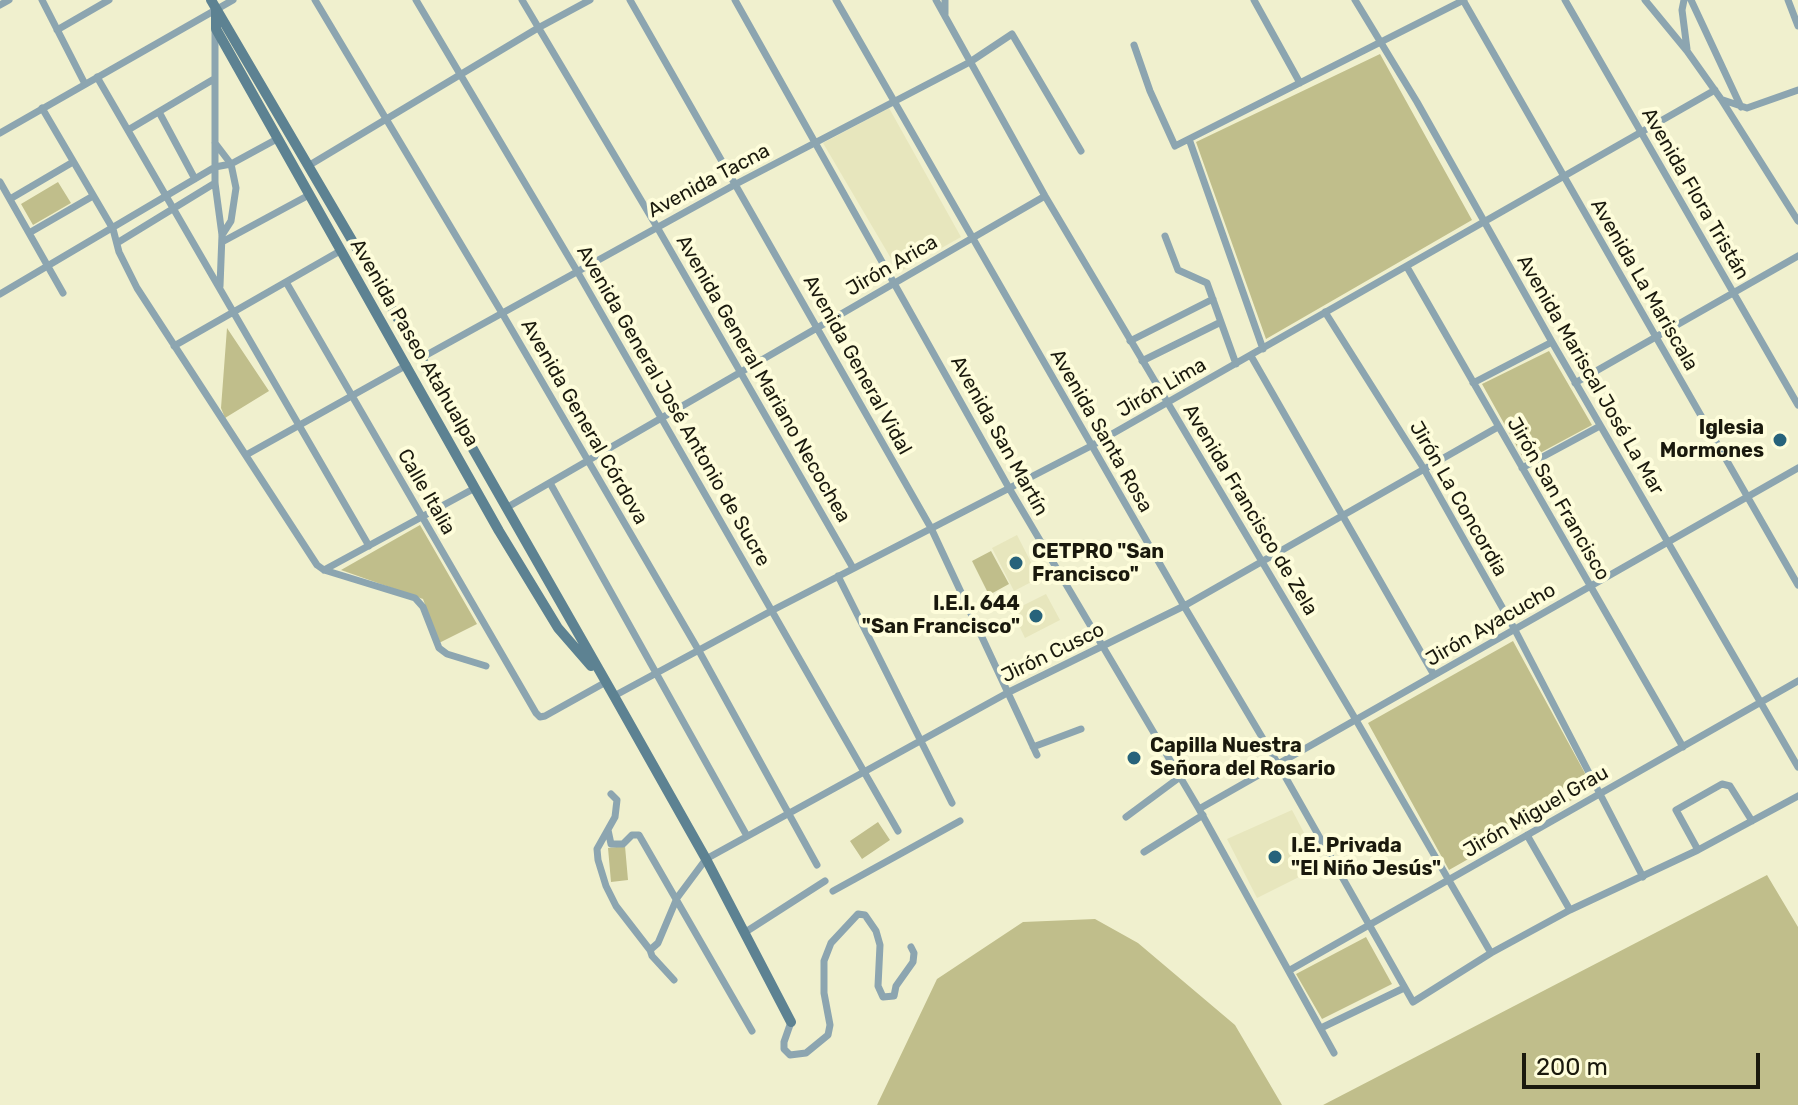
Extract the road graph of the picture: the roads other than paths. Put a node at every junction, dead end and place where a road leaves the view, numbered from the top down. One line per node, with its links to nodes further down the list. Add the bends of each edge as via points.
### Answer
1 (9, 0): 22 (street)
2 (42, 0): 28 (street)
3 (109, 0): 28 (street)
4 (233, 0): 23 (street)
5 (315, 0): 45 (street, Avenida General Córdova)
6 (416, 0): 33 (street, Avenida General José Antonio de Sucre)
7 (522, 0): 26 (street, Avenida General Mariano Necochea)
8 (590, 0): 26 (street)
9 (630, 0): 62 (street, Avenida General Vidal)
10 (735, 0): 51 (street, Avenida San Martín)
11 (836, 0): 41 (street, Avenida Santa Rosa)
12 (936, 0): 24 (street, Avenida Francisco de Zela)
13 (945, 0): 24 (street)
14 (1254, 0): 36 (street)
15 (1355, 0): 29 (street, Avenida Mariscal José La Mar)
16 (1463, 0): 29 (street); 58 (street, Avenida La Mariscala)
17 (1565, 0): 48 (street, Avenida Flora Tristán)
18 (1645, 0): 31 (street)
19 (1684, 0): 31 (street)
20 (1691, 0): 42 (street)
21 (1788, 0): 25 (street)
22 (0, 5)
23 (214, 5): 27 (street, Avenida Paseo Atahualpa); 34 (street); 56 (street, Avenida Paseo Atahualpa)
24 (945, 16): 32 (street, Avenida Francisco de Zela)
25 (1798, 26)
26 (538, 28): 33 (street); 71 (street, Avenida General Mariano Necochea)
27 (216, 29): 35 (street); 49 (street, Avenida Paseo Atahualpa)
28 (57, 30): 37 (street)
29 (1381, 42): 36 (street); 70 (street, Avenida Mariscal José La Mar)
30 (1134, 45): 50 (street, via 1175,146)
31 (1687, 51): 38 (street)
32 (970, 62): 41 (street, Avenida Tacna); 53 (street, Avenida Tacna, via 1012,34); 65 (street, Avenida Francisco de Zela)
33 (461, 75): 45 (street); 82 (street, Avenida General José Antonio de Sucre)
34 (97, 77): 37 (street); 46 (street)
35 (214, 79): 44 (street); 52 (street)
36 (1300, 83): 50 (street)
37 (85, 84): 43 (street)
38 (1715, 90): 40 (street); 48 (street, Jirón Lima)
39 (1798, 90): 42 (street)
40 (1721, 99): 42 (street); 69 (street)
41 (893, 102): 51 (street, Avenida Tacna); 76 (street, Avenida Santa Rosa)
42 (1741, 107)
43 (42, 108): 47 (street); 54 (street)
44 (159, 112): 46 (street); 59 (street)
45 (386, 120): 56 (street); 92 (street, Avenida General Córdova)
46 (128, 130): 66 (street)
47 (0, 133)
48 (1641, 134): 58 (street, Jirón Lima); 87 (street, Avenida Flora Tristán)
49 (277, 139): 55 (street); 63 (street, Avenida Paseo Atahualpa)
50 (1189, 139): 99 (street)
51 (816, 142): 62 (street, Avenida Tacna); 84 (street, Avenida San Martín)
52 (215, 143): 55 (street); 57 (street)
53 (1081, 151)
54 (73, 162): 64 (street); 67 (street)
55 (231, 164): 57 (street); 75 (street, via 235,207)
56 (308, 166): 101 (street, Avenida Paseo Atahualpa)
57 (215, 167): 59 (street); 61 (street)
58 (1563, 178): 70 (street, Jirón Lima); 95 (street, Avenida La Mariscala)
59 (195, 179): 66 (street)
60 (0, 182): 67 (street)
61 (215, 183): 68 (street); 75 (street)
62 (736, 184): 71 (street, Avenida Tacna); 94 (street, Avenida General Vidal)
63 (309, 195): 75 (street); 78 (street, Avenida Paseo Atahualpa)
64 (93, 196): 72 (street); 73 (street)
65 (1045, 196): 76 (street, Jirón Arica); 96 (street, Avenida Francisco de Zela)
66 (166, 197): 68 (street); 72 (street)
67 (10, 199): 73 (street)
68 (173, 208): 77 (street); 85 (street)
69 (1798, 221)
70 (1485, 223): 81 (street, Jirón Lima); 97 (street, Avenida Mariscal José La Mar)
71 (657, 227): 82 (street, Avenida Tacna); 105 (street, Avenida General Mariano Necochea)
72 (113, 229): 77 (street); 80 (street)
73 (29, 233): 80 (street)
74 (1165, 236): 89 (street, via 1178,270 1205,281)
75 (222, 239): 85 (street)
76 (971, 239): 84 (street, Jirón Arica); 115 (street, Avenida Santa Rosa)
77 (117, 243): 98 (street, via 126,268)
78 (340, 251): 83 (street); 104 (street, Avenida Paseo Atahualpa)
79 (1798, 256): 87 (street)
80 (48, 266): 86 (street); 88 (street)
81 (1407, 267): 91 (street, Jirón Lima); 106 (street, Jirón San Francisco)
82 (577, 271): 92 (street, Avenida Tacna); 111 (street, Avenida General José Antonio de Sucre)
83 (286, 282): 90 (street); 108 (street, Calle Italia)
84 (895, 282): 94 (street, Jirón Arica); 123 (street, Avenida San Martín)
85 (220, 290): 90 (street)
86 (63, 293)
87 (1734, 293): 95 (street); 110 (street, Avenida Flora Tristán)
88 (0, 294)
89 (1213, 299): 93 (street); 96 (street)
90 (233, 312): 98 (street); 112 (street)
91 (1325, 312): 99 (street, Jirón Lima); 120 (street, Jirón La Concordia)
92 (502, 313): 101 (street, Avenida Tacna); 117 (street, Avenida General Córdova)
93 (1221, 322): 102 (street); 103 (street)
94 (818, 327): 105 (street, Jirón Arica); 128 (street, Avenida General Vidal)
95 (1655, 337): 107 (street); 124 (street, Avenida La Mariscala)
96 (1130, 341): 102 (street, Avenida Francisco de Zela)
97 (1552, 342): 106 (street); 107 (street, Avenida Mariscal José La Mar)
98 (174, 346): 116 (street)
99 (1263, 349): 100 (street, Jirón Lima)
100 (1251, 356): 103 (street, Jirón Lima); 126 (street)
101 (421, 358): 125 (street, Avenida Paseo Atahualpa)
102 (1142, 361): 109 (street, Avenida Francisco de Zela)
103 (1236, 364): 109 (street, Jirón Lima)
104 (407, 365): 108 (street); 122 (street, Avenida Paseo Atahualpa)
105 (740, 373): 111 (street, Jirón Arica); 132 (street, Avenida General Mariano Necochea)
106 (1473, 383): 114 (street, Jirón San Francisco)
107 (1575, 383): 113 (street, Avenida Mariscal José La Mar)
108 (352, 396): 112 (street); 127 (street, Calle Italia)
109 (1168, 403): 115 (street, Jirón Lima); 131 (street, Avenida Francisco de Zela)
110 (1798, 405)
111 (662, 418): 117 (street, Jirón Arica); 138 (street, Avenida General José Antonio de Sucre)
112 (299, 425): 116 (street); 130 (street)
113 (1600, 426): 118 (street); 129 (street, Avenida Mariscal José La Mar)
114 (1498, 427): 118 (street, Jirón San Francisco); 120 (street, Jirón Cusco)
115 (1091, 446): 123 (street, Jirón Lima); 137 (street, Avenida Santa Rosa)
116 (246, 455): 133 (street)
117 (587, 461): 121 (street, Jirón Arica); 141 (street, Avenida General Córdova)
118 (1522, 468): 136 (street, Jirón San Francisco)
119 (1798, 468): 124 (street, Jirón Ayacucho)
120 (1424, 469): 126 (street, Jirón Cusco); 139 (street, Jirón La Concordia)
121 (550, 483): 125 (street, Jirón Arica); 143 (street)
122 (475, 488): 127 (street); 146 (street, Avenida Paseo Atahualpa, via 558,628)
123 (1009, 488): 128 (street, Jirón Lima); 140 (street, Avenida San Martín)
124 (1748, 497): 129 (street, Jirón Ayacucho); 135 (street, Avenida La Mariscala)
125 (506, 508): 146 (street, Avenida Paseo Atahualpa)
126 (1341, 516): 131 (street, Jirón Cusco); 144 (street)
127 (422, 517): 130 (street); 146 (street, Calle Italia, via 540,717)
128 (931, 528): 132 (street, Jirón Lima); 147 (street, Avenida General Vidal)
129 (1669, 542): 136 (street, Jirón Ayacucho); 149 (street, Avenida Mariscal José La Mar)
130 (369, 546): 133 (street)
131 (1263, 561): 137 (street, Jirón Cusco); 150 (street, Avenida Francisco de Zela)
132 (853, 568): 134 (street, Jirón Lima)
133 (324, 570): 142 (street, via 415,598 439,648)
134 (838, 576): 138 (street, Jirón Lima); 152 (street)
135 (1798, 585)
136 (1591, 587): 139 (street, Jirón Ayacucho); 153 (street, Jirón San Francisco)
137 (1184, 606): 140 (street, Jirón Cusco); 154 (street, Avenida Santa Rosa)
138 (773, 610): 141 (street, Jirón Lima); 156 (street, Avenida General José Antonio de Sucre)
139 (1515, 630): 144 (street, Jirón Ayacucho); 159 (street, Jirón La Concordia)
140 (1101, 648): 147 (street, Jirón Cusco); 157 (street, Avenida San Martín)
141 (699, 651): 143 (street, Jirón Lima); 163 (street, Avenida General Córdova)
142 (486, 666)
143 (658, 674): 148 (street, Jirón Lima); 170 (street)
144 (1434, 675): 150 (street, Jirón Ayacucho)
145 (1798, 681): 149 (street, Jirón Miguel Grau)
146 (606, 682): 148 (street, Avenida Paseo Atahualpa)
147 (1009, 692): 151 (street, Avenida General Vidal, via 1035,751); 152 (street, Jirón Cusco)
148 (614, 696): 173 (street, Avenida Paseo Atahualpa)
149 (1760, 703): 153 (street, Jirón Miguel Grau); 155 (street, Avenida Mariscal José La Mar)
150 (1356, 720): 154 (street, Jirón Ayacucho); 176 (street, Avenida Francisco de Zela)
151 (1081, 729)
152 (922, 740): 156 (street, Jirón Cusco); 161 (street)
153 (1683, 747): 159 (street, Jirón Miguel Grau)
154 (1278, 764): 162 (street, Jirón Ayacucho); 181 (street, Avenida Santa Rosa)
155 (1798, 767)
156 (864, 771): 163 (street, Jirón Cusco); 168 (street, Avenida General José Antonio de Sucre)
157 (1180, 777): 162 (street, Avenida San Martín); 164 (street)
158 (611, 794): 167 (street, via 617,800)
159 (1599, 794): 169 (street, Jirón Miguel Grau); 175 (street, Jirón La Concordia)
160 (1798, 796): 166 (street)
161 (952, 803)
162 (1201, 812): 172 (street, Jirón Ayacucho); 186 (street, Avenida San Martín)
163 (788, 813): 170 (street, Jirón Cusco); 174 (street, Avenida General Córdova)
164 (1126, 817)
165 (960, 821): 178 (street)
166 (1752, 821): 171 (street); 171 (street, via 1730,786 1722,784 1676,810)
167 (608, 829): 179 (street, via 611,844 639,835); 184 (street, via 597,849 606,886)
168 (898, 831)
169 (1527, 835): 176 (street, Jirón Miguel Grau); 180 (street)
170 (747, 836): 173 (street, Jirón Cusco)
171 (1698, 850): 175 (street)
172 (1144, 852)
173 (706, 859): 179 (street, Jirón Cusco); 182 (street, Avenida Paseo Atahualpa)
174 (817, 865)
175 (1643, 877): 180 (street)
176 (1448, 880): 181 (street, Jirón Miguel Grau); 185 (street, Avenida Francisco de Zela)
177 (825, 881): 182 (street)
178 (833, 891)
179 (677, 898): 184 (street, Jirón Cusco); 191 (street)
180 (1570, 910): 185 (street)
181 (1369, 925): 186 (street, Jirón Miguel Grau); 188 (street, Avenida Santa Rosa)
182 (744, 933): 189 (street, Avenida Paseo Atahualpa)
183 (911, 947): 189 (street, via 913,962 894,996 883,997 876,931 865,915 858,914 831,943 824,961 828,1035 806,1053 790,1055 784,1042)
184 (650, 950): 187 (street)
185 (1491, 953): 188 (street, Avenida Santa Rosa, via 1413,1002)
186 (1290, 970): 190 (street, Avenida San Martín)
187 (674, 980)
188 (1404, 988): 190 (street)
189 (791, 1022)
190 (1321, 1028): 192 (street, Avenida San Martín)
191 (752, 1031)
192 (1334, 1053)

